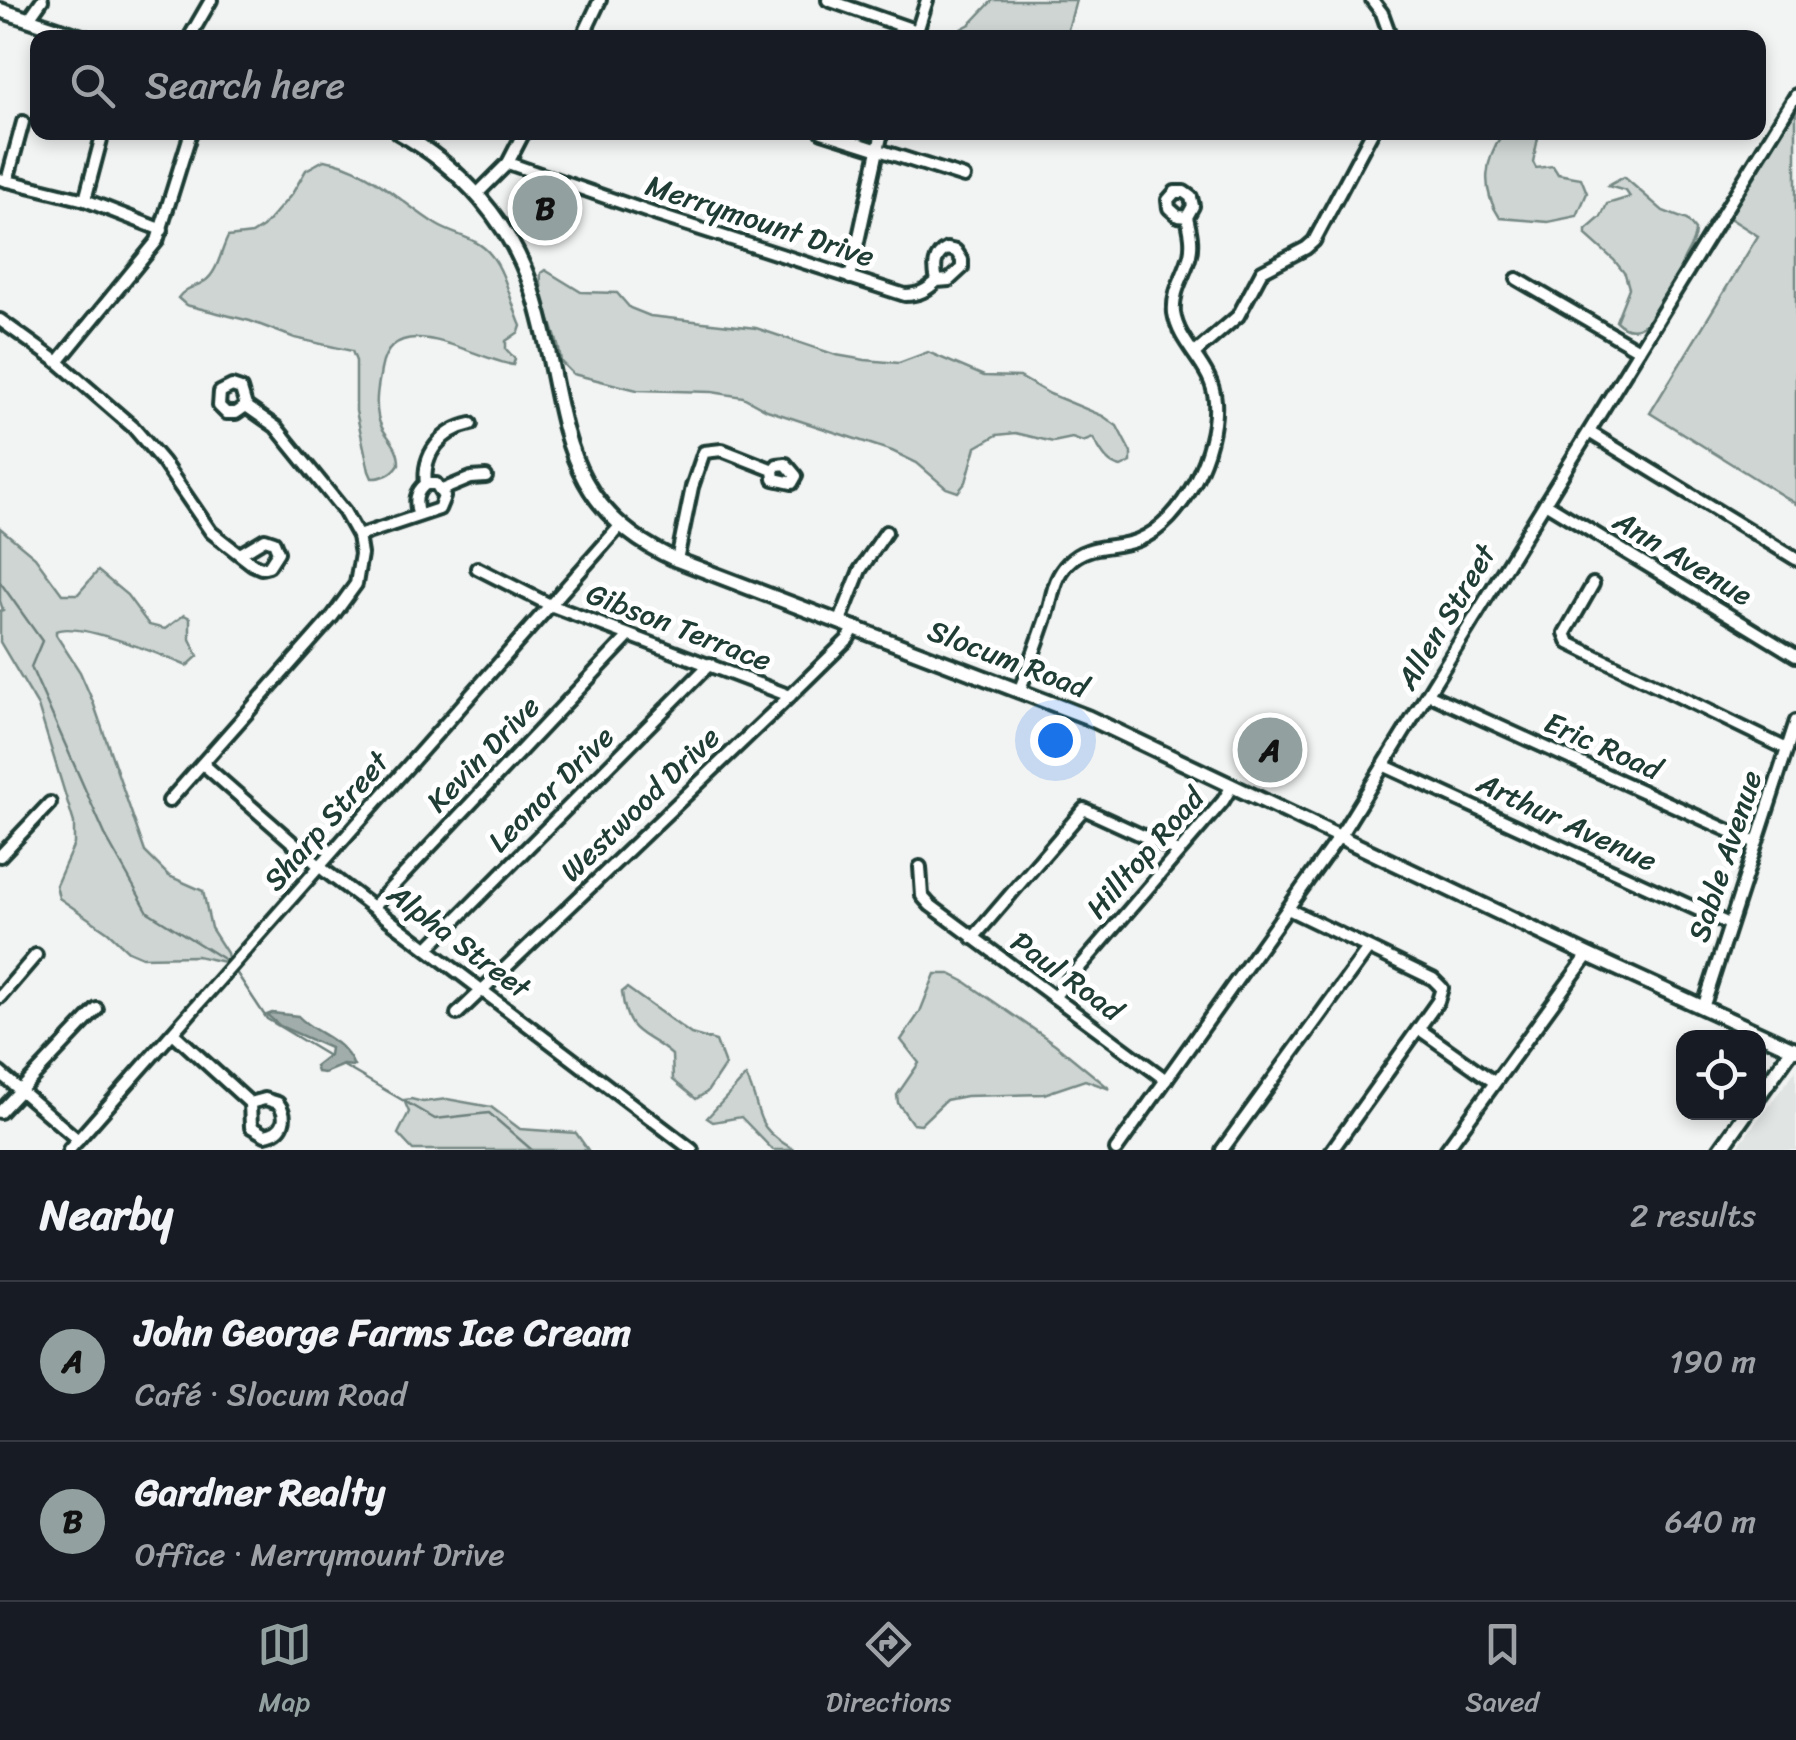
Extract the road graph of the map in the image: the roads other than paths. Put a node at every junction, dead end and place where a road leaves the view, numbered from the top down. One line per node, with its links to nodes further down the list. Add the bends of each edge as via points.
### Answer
1 (42, 0): 8 (street)
2 (212, 0): 10 (street)
3 (600, 0): 11 (street)
4 (828, 0): 12 (street)
5 (927, 0): 13 (street)
6 (1372, 0): 14 (street)
7 (0, 10): 8 (main road)
8 (28, 20): 9 (main road)
9 (60, 30)
10 (195, 30)
11 (586, 30)
12 (906, 30)
13 (917, 30)
14 (1389, 30)
15 (1796, 95): 36 (street, Allen Street)
16 (23, 122): 27 (street)
17 (101, 140): 29 (street)
18 (190, 140): 31 (street)
19 (410, 140): 28 (main road, Slocum Road)
20 (520, 140): 25 (street)
21 (846, 140): 24 (street)
22 (879, 140): 24 (street)
23 (1368, 140): 37 (street, via 1314,241 1262,271 1238,316)
24 (876, 150): 26 (street); 32 (street)
25 (508, 162): 28 (street); 32 (street, Merrymount Drive)
26 (964, 178)
27 (4, 180): 29 (street)
28 (476, 194): 48 (main road, Slocum Road, via 528,277 573,458)
29 (85, 200): 31 (street)
30 (1187, 217): 37 (street, via 1190,252 1174,312)
31 (162, 230): 38 (street)
32 (850, 278): 34 (street, Merrymount Drive, via 912,295)
33 (1517, 280): 36 (street)
34 (937, 281)
35 (0, 320): 38 (street)
36 (1639, 350): 41 (street, Allen Street)
37 (1194, 352): 62 (street, via 1215,399 1204,462 1175,513 1154,532 1128,544 1084,550 1066,565)
38 (58, 362): 51 (street, via 147,442 211,532)
39 (246, 406): 50 (street, via 276,427)
40 (470, 424): 44 (street, via 432,450 424,465)
41 (1589, 432): 46 (street, Allen Street); 52 (street)
42 (773, 470): 53 (street, via 708,450 692,487)
43 (486, 477): 45 (street)
44 (426, 484): 45 (street); 47 (street, via 416,498)
45 (442, 490): 47 (street, via 441,506)
46 (1545, 503): 60 (street, Ann Avenue); 63 (street, Allen Street)
47 (418, 514): 50 (street)
48 (621, 525): 53 (main road, Slocum Road); 56 (street, Sharp Street)
49 (886, 532): 57 (street, via 860,570)
50 (358, 536): 67 (street, via 360,572 348,597)
51 (240, 554)
52 (1796, 559)
53 (678, 560): 57 (main road, Slocum Road)
54 (477, 568): 56 (street, Gibson Terrace)
55 (1593, 584): 66 (street, via 1565,633 1571,645)
56 (550, 605): 59 (street, Gibson Terrace); 76 (street, Sharp Street)
57 (840, 622): 58 (main road, Slocum Road)
58 (854, 627): 62 (main road, Slocum Road); 64 (street, Westwood Drive)
59 (630, 636): 61 (street, Gibson Terrace); 78 (street, Kevin Drive)
60 (1796, 656)
61 (710, 664): 64 (street, Gibson Terrace); 82 (street, Leonor Drive)
62 (1020, 690): 69 (main road, Slocum Road)
63 (1428, 694): 68 (street, Allen Street); 73 (street, Eric Road)
64 (790, 696): 86 (street, Westwood Drive)
65 (1796, 721): 66 (street, Sable Avenue)
66 (1787, 749): 73 (street, Sable Avenue)
67 (203, 764): 70 (street); 76 (street, Alpha Street)
68 (1385, 766): 72 (street, Allen Street); 80 (street, Arthur Avenue)
69 (1232, 786): 72 (main road, Slocum Road); 74 (street, Hilltop Road)
70 (169, 800)
71 (50, 803): 75 (street)
72 (1340, 837): 79 (street, Allen Street); 85 (main road, Slocum Road)
73 (1756, 843): 80 (street, Sable Avenue)
74 (1178, 852): 81 (street, via 1084,808); 88 (street, Hilltop Road)
75 (0, 856)
76 (320, 866): 78 (street, Alpha Street); 93 (street, Sharp Street)
77 (920, 867): 81 (street, Paul Road, via 922,896)
78 (373, 907): 82 (street, Alpha Street)
79 (1288, 910): 83 (street); 96 (street, Allen Street)
80 (1729, 924): 89 (street, Sable Avenue)
81 (973, 938): 88 (street, Paul Road)
82 (428, 948): 86 (street, Alpha Street)
83 (1368, 949): 92 (street, via 1440,984 1438,1001); 107 (street)
84 (36, 955): 87 (street)
85 (1588, 955): 89 (main road, Slocum Road); 97 (street)
86 (481, 989): 91 (street, Westwood Drive); 105 (street, Alpha Street)
87 (0, 996)
88 (1054, 997): 96 (street, Paul Road)
89 (1702, 1008): 94 (main road, Slocum Road)
90 (97, 1009): 99 (street)
91 (456, 1014)
92 (1419, 1029): 97 (street); 108 (street)
93 (172, 1033): 100 (street); 103 (street, Sharp Street)
94 (1794, 1049): 98 (main road)
95 (0, 1073): 99 (street)
96 (1166, 1080): 106 (street, Allen Street)
97 (1494, 1082): 109 (street)
98 (1766, 1087)
99 (20, 1091): 101 (street); 103 (street)
100 (250, 1103)
101 (0, 1112)
102 (1742, 1120): 110 (main road)
103 (78, 1140): 104 (street, Sharp Street)
104 (69, 1150)
105 (692, 1150)
106 (1116, 1150)
107 (1222, 1150)
108 (1332, 1150)
109 (1446, 1150)
110 (1720, 1150)

